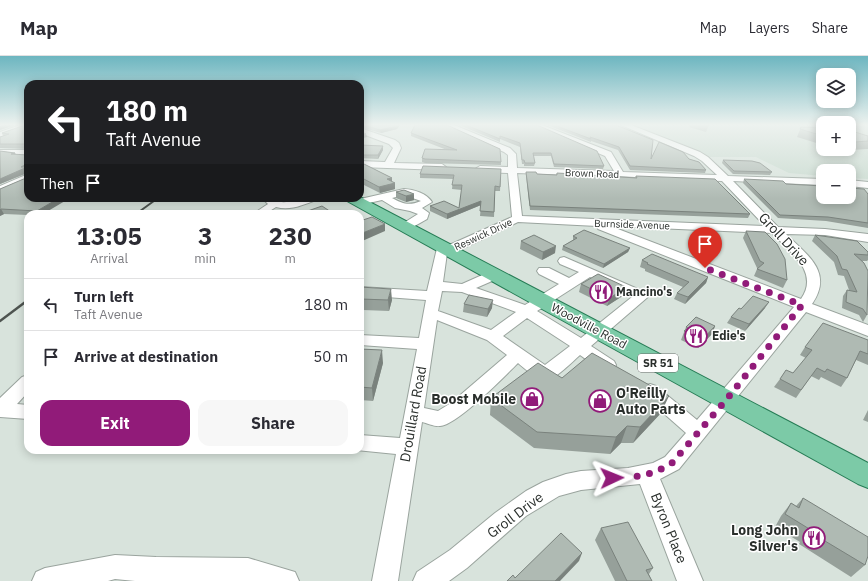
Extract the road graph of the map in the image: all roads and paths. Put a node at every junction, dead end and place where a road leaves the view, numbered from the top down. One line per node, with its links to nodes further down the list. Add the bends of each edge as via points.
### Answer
1 (396, 150): 8 (street)
2 (506, 150): 11 (street, Reswick Drive, via 512,154)
3 (598, 150): 12 (street, via 609,156)
4 (686, 150): 13 (street, Groll Drive, via 705,159)
5 (0, 152): 6 (street)
6 (24, 153)
7 (364, 164): 8 (street)
8 (388, 165): 9 (street)
9 (450, 168)
10 (473, 168): 11 (street, Brown Road)
11 (513, 170): 12 (street, Brown Road); 29 (street, Reswick Drive)
12 (620, 174): 13 (street, Brown Road)
13 (723, 177): 15 (street, Brown Road); 32 (street, Groll Drive)
14 (24, 179): 18 (street)
15 (816, 182)
16 (856, 183): 17 (street)
17 (868, 184)
18 (0, 190)
19 (384, 197): 20 (street); 27 (street, via 400,206); 27 (street, via 408,192 427,200)
20 (364, 199)
21 (269, 202): 28 (street)
22 (275, 202): 25 (street, via 283,206)
23 (278, 202): 24 (street)
24 (292, 202)
25 (300, 202)
26 (360, 202): 31 (main road, Woodville Road / SR 51)
27 (413, 208): 31 (street, via 424,215)
28 (262, 210)
29 (516, 219): 30 (street, Burnside Avenue); 34 (street, Reswick Drive)
30 (592, 222): 32 (street, Burnside Avenue); 43 (street)
31 (405, 226): 34 (main road, Woodville Road / SR 51)
32 (776, 230): 33 (street, Burnside Avenue, via 830,232); 43 (street, Groll Drive, via 802,256 814,274 814,290)
33 (868, 238)
34 (445, 248): 38 (main road, Woodville Road / SR 51); 42 (street, Drouillard Road)
35 (564, 261): 37 (street)
36 (544, 271): 39 (street)
37 (589, 272): 39 (street); 45 (street, via 642,296)
38 (494, 275): 40 (street); 44 (main road, Woodville Road / SR 51)
39 (570, 284): 44 (street)
40 (464, 288): 42 (street); 44 (street)
41 (364, 291): 42 (street)
42 (433, 298): 47 (street); 49 (street, Drouillard Road)
43 (802, 305): 46 (street); 53 (street, Groll Drive)
44 (535, 306): 45 (main road, Woodville Road / SR 51); 47 (street); 50 (street)
45 (599, 331): 50 (street); 53 (main road, Woodville Road / SR 51)
46 (868, 331)
47 (493, 336): 51 (street)
48 (364, 340): 49 (street)
49 (425, 344): 55 (street, Drouillard Road)
50 (581, 345): 51 (street, via 546,374); 56 (street, via 586,351 671,408)
51 (517, 355): 55 (street, via 458,408 440,419)
52 (24, 385): 54 (street, via 0,410)
53 (726, 400): 56 (street, Groll Drive); 60 (main road, Woodville Road / SR 51)
54 (24, 412)
55 (413, 413): 58 (street, Drouillard Road)
56 (698, 433): 59 (street, Groll Drive, via 672,463)
57 (364, 443): 58 (street)
58 (408, 447): 63 (street, Drouillard Road)
59 (647, 474): 64 (street, Groll Drive, via 588,479 550,489 528,501 449,567); 65 (street, Byron Place)
60 (868, 476)
61 (45, 581): 62 (street, via 115,567 248,571)
62 (286, 581)
63 (384, 581)
64 (426, 581)
65 (690, 581)

